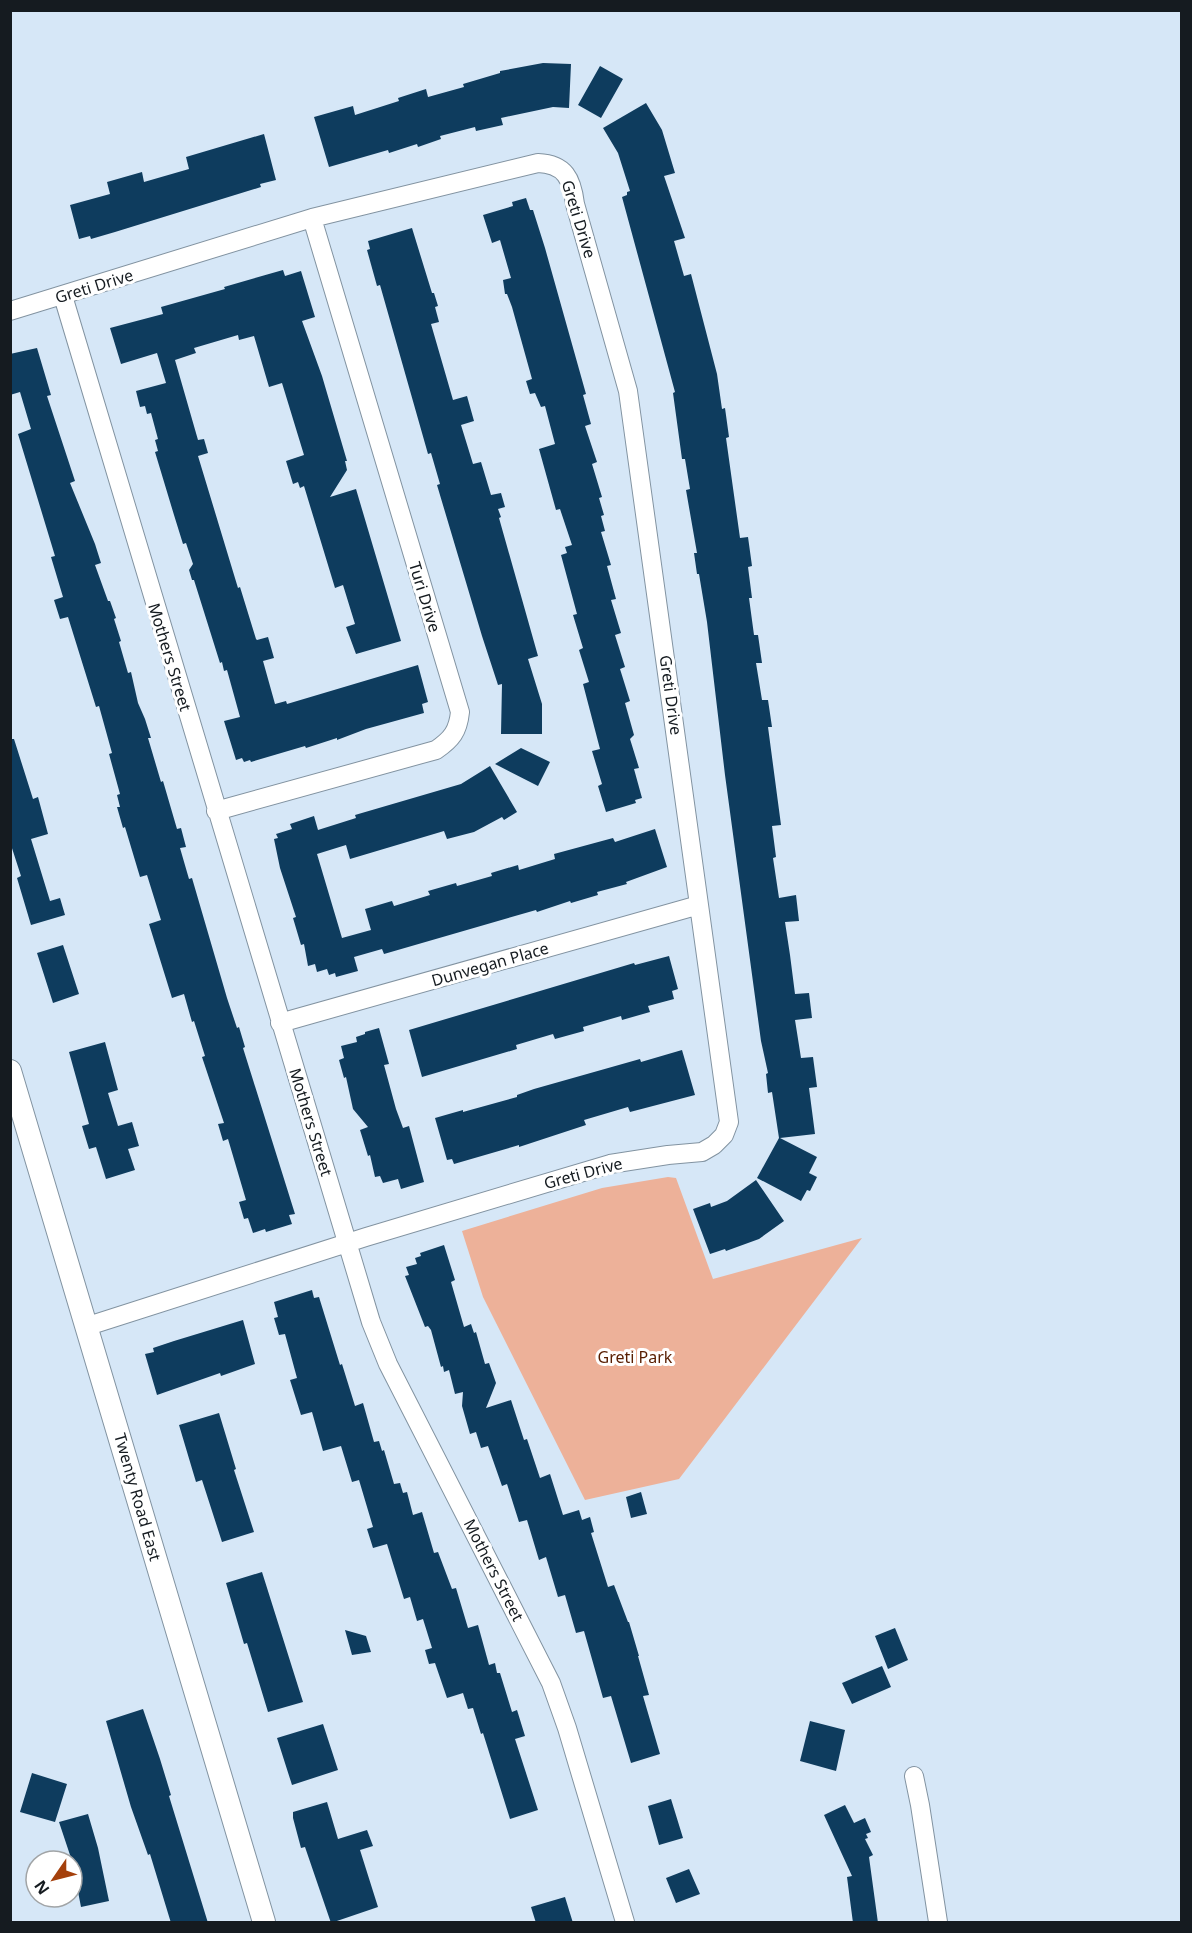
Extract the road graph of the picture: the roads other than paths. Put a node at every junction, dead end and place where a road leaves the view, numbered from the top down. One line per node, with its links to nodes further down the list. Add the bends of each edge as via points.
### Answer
1 (312, 218): 2 (street, Greti Drive); 4 (street, Turi Drive, via 460,712 459,723 455,733 436,750); 5 (street, Greti Drive, via 538,163 550,163 565,173 573,189 628,391)
2 (63, 296): 3 (street, Greti Drive); 4 (street, Mothers Street)
3 (10, 311)
4 (216, 811): 6 (street, Mothers Street)
5 (699, 905): 6 (street, Dunvegan Place); 8 (street, Greti Drive, via 729,1122 714,1146 702,1152 610,1164)
6 (280, 1023): 8 (street, Mothers Street)
7 (10, 1071): 9 (street, Twenty Road East)
8 (348, 1243): 9 (street, Greti Drive); 12 (street, Mothers Street, via 388,1364 559,1701)
9 (87, 1326): 11 (street, Twenty Road East)
10 (914, 1776): 13 (street)
11 (264, 1923)
12 (625, 1923)
13 (938, 1923)

